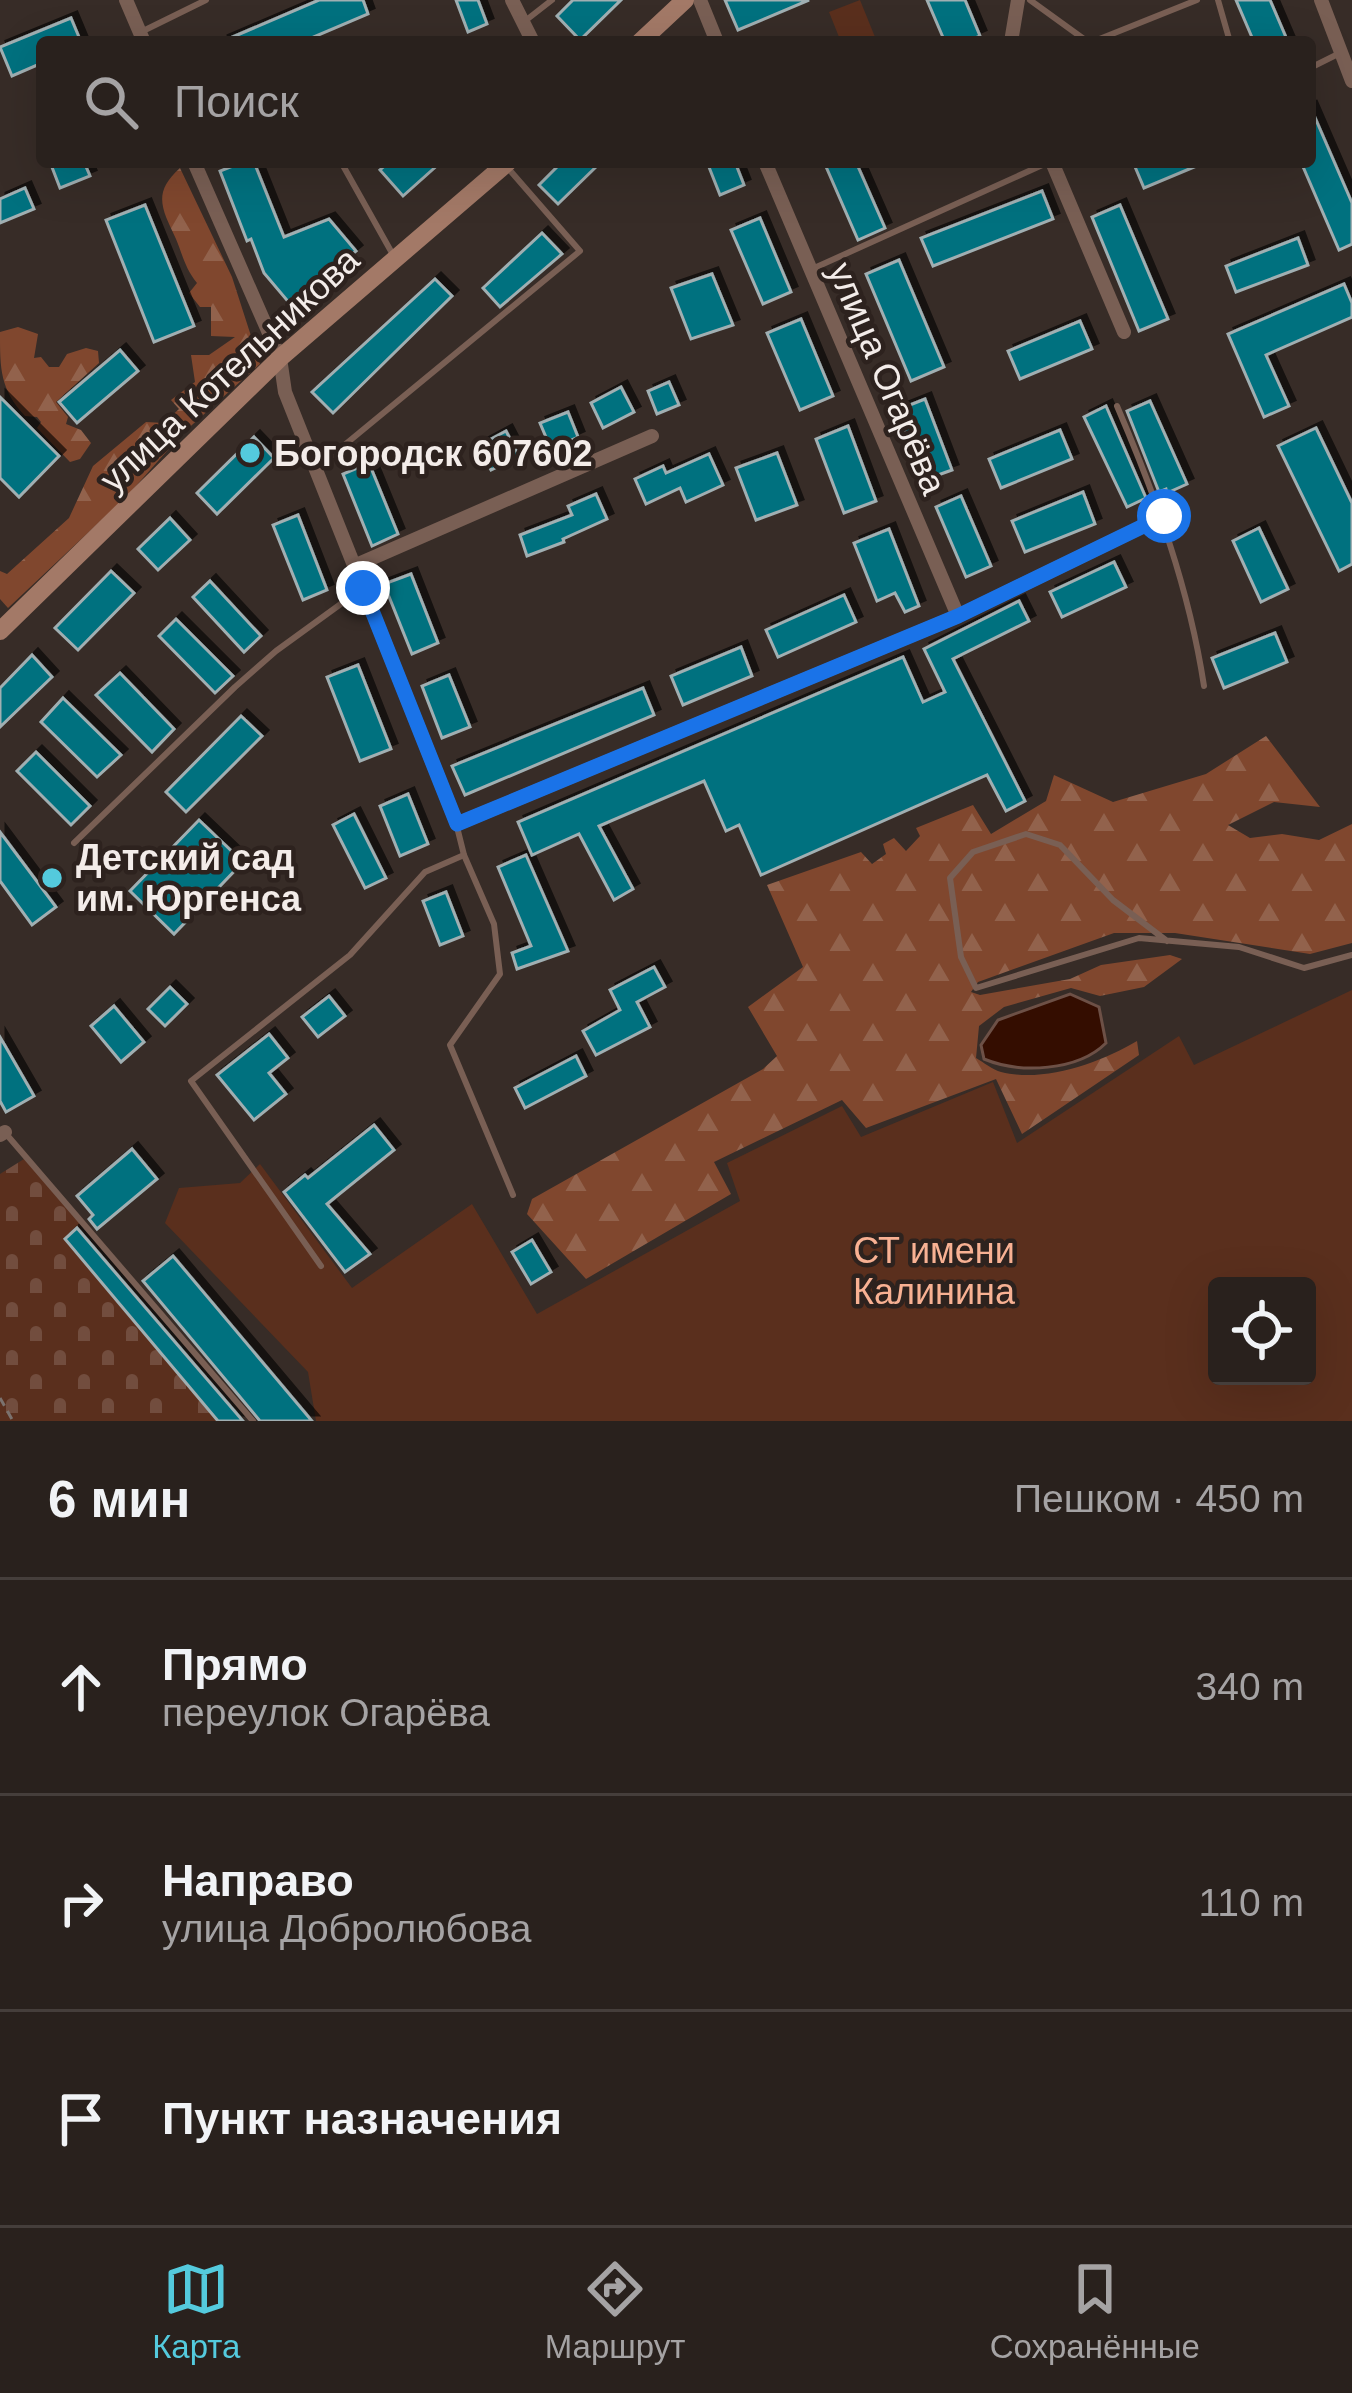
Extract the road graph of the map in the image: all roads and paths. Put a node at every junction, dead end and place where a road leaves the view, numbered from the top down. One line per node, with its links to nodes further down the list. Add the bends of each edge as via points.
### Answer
1 (126, 0): 13 (street)
2 (206, 0): 14 (lane)
3 (512, 0): 12 (street)
4 (552, 0): 12 (lane)
5 (685, 0): 16 (street)
6 (700, 0): 17 (street)
7 (1018, 0): 18 (street)
8 (1030, 0): 19 (lane)
9 (1197, 0): 20 (lane)
10 (1218, 0): 21 (lane)
11 (1321, 0): 22 (street)
12 (522, 24): 15 (street)
13 (142, 36)
14 (144, 36)
15 (529, 36)
16 (646, 36)
17 (715, 36)
18 (1012, 36)
19 (1081, 36)
20 (1105, 36)
21 (1228, 36)
22 (1341, 52): 23 (lane); 24 (street)
23 (1316, 65)
24 (1352, 81)
25 (197, 168): 35 (street)
26 (344, 168): 32 (lane)
27 (500, 168): 32 (street, улица Котельникова)
28 (510, 168): 38 (lane, via 580,251)
29 (767, 168): 33 (street, улица Огарёва)
30 (1038, 168): 33 (lane)
31 (1054, 168): 34 (street)
32 (396, 261): 35 (street, улица Котельникова)
33 (808, 271): 42 (street, улица Огарёва)
34 (1124, 332)
35 (280, 358): 38 (street); 43 (street, улица Котельникова)
36 (1117, 406): 39 (lane)
37 (652, 436): 40 (street)
38 (315, 469): 40 (street)
39 (1164, 516): 42 (street); 44 (lane)
40 (354, 566): 41 (street)
41 (363, 588): 45 (street); 46 (lane, via 235,687)
42 (958, 616): 45 (street)
43 (2, 625)
44 (1204, 686)
45 (457, 824): 47 (lane)
46 (74, 843)
47 (464, 856): 51 (lane, via 494,924 500,974 450,1045); 52 (lane, via 425,872 350,955 191,1081)
48 (1167, 941): 48 (lane, via 1139,938 976,988 961,957 950,878 973,852 1026,834 1060,845); 49 (lane, via 1239,947 1304,968)
49 (1352, 955)
50 (2, 1134): 55 (lane)
51 (513, 1195)
52 (321, 1266)
53 (0, 1398): 54 (path)
54 (13, 1421)
55 (253, 1421)

